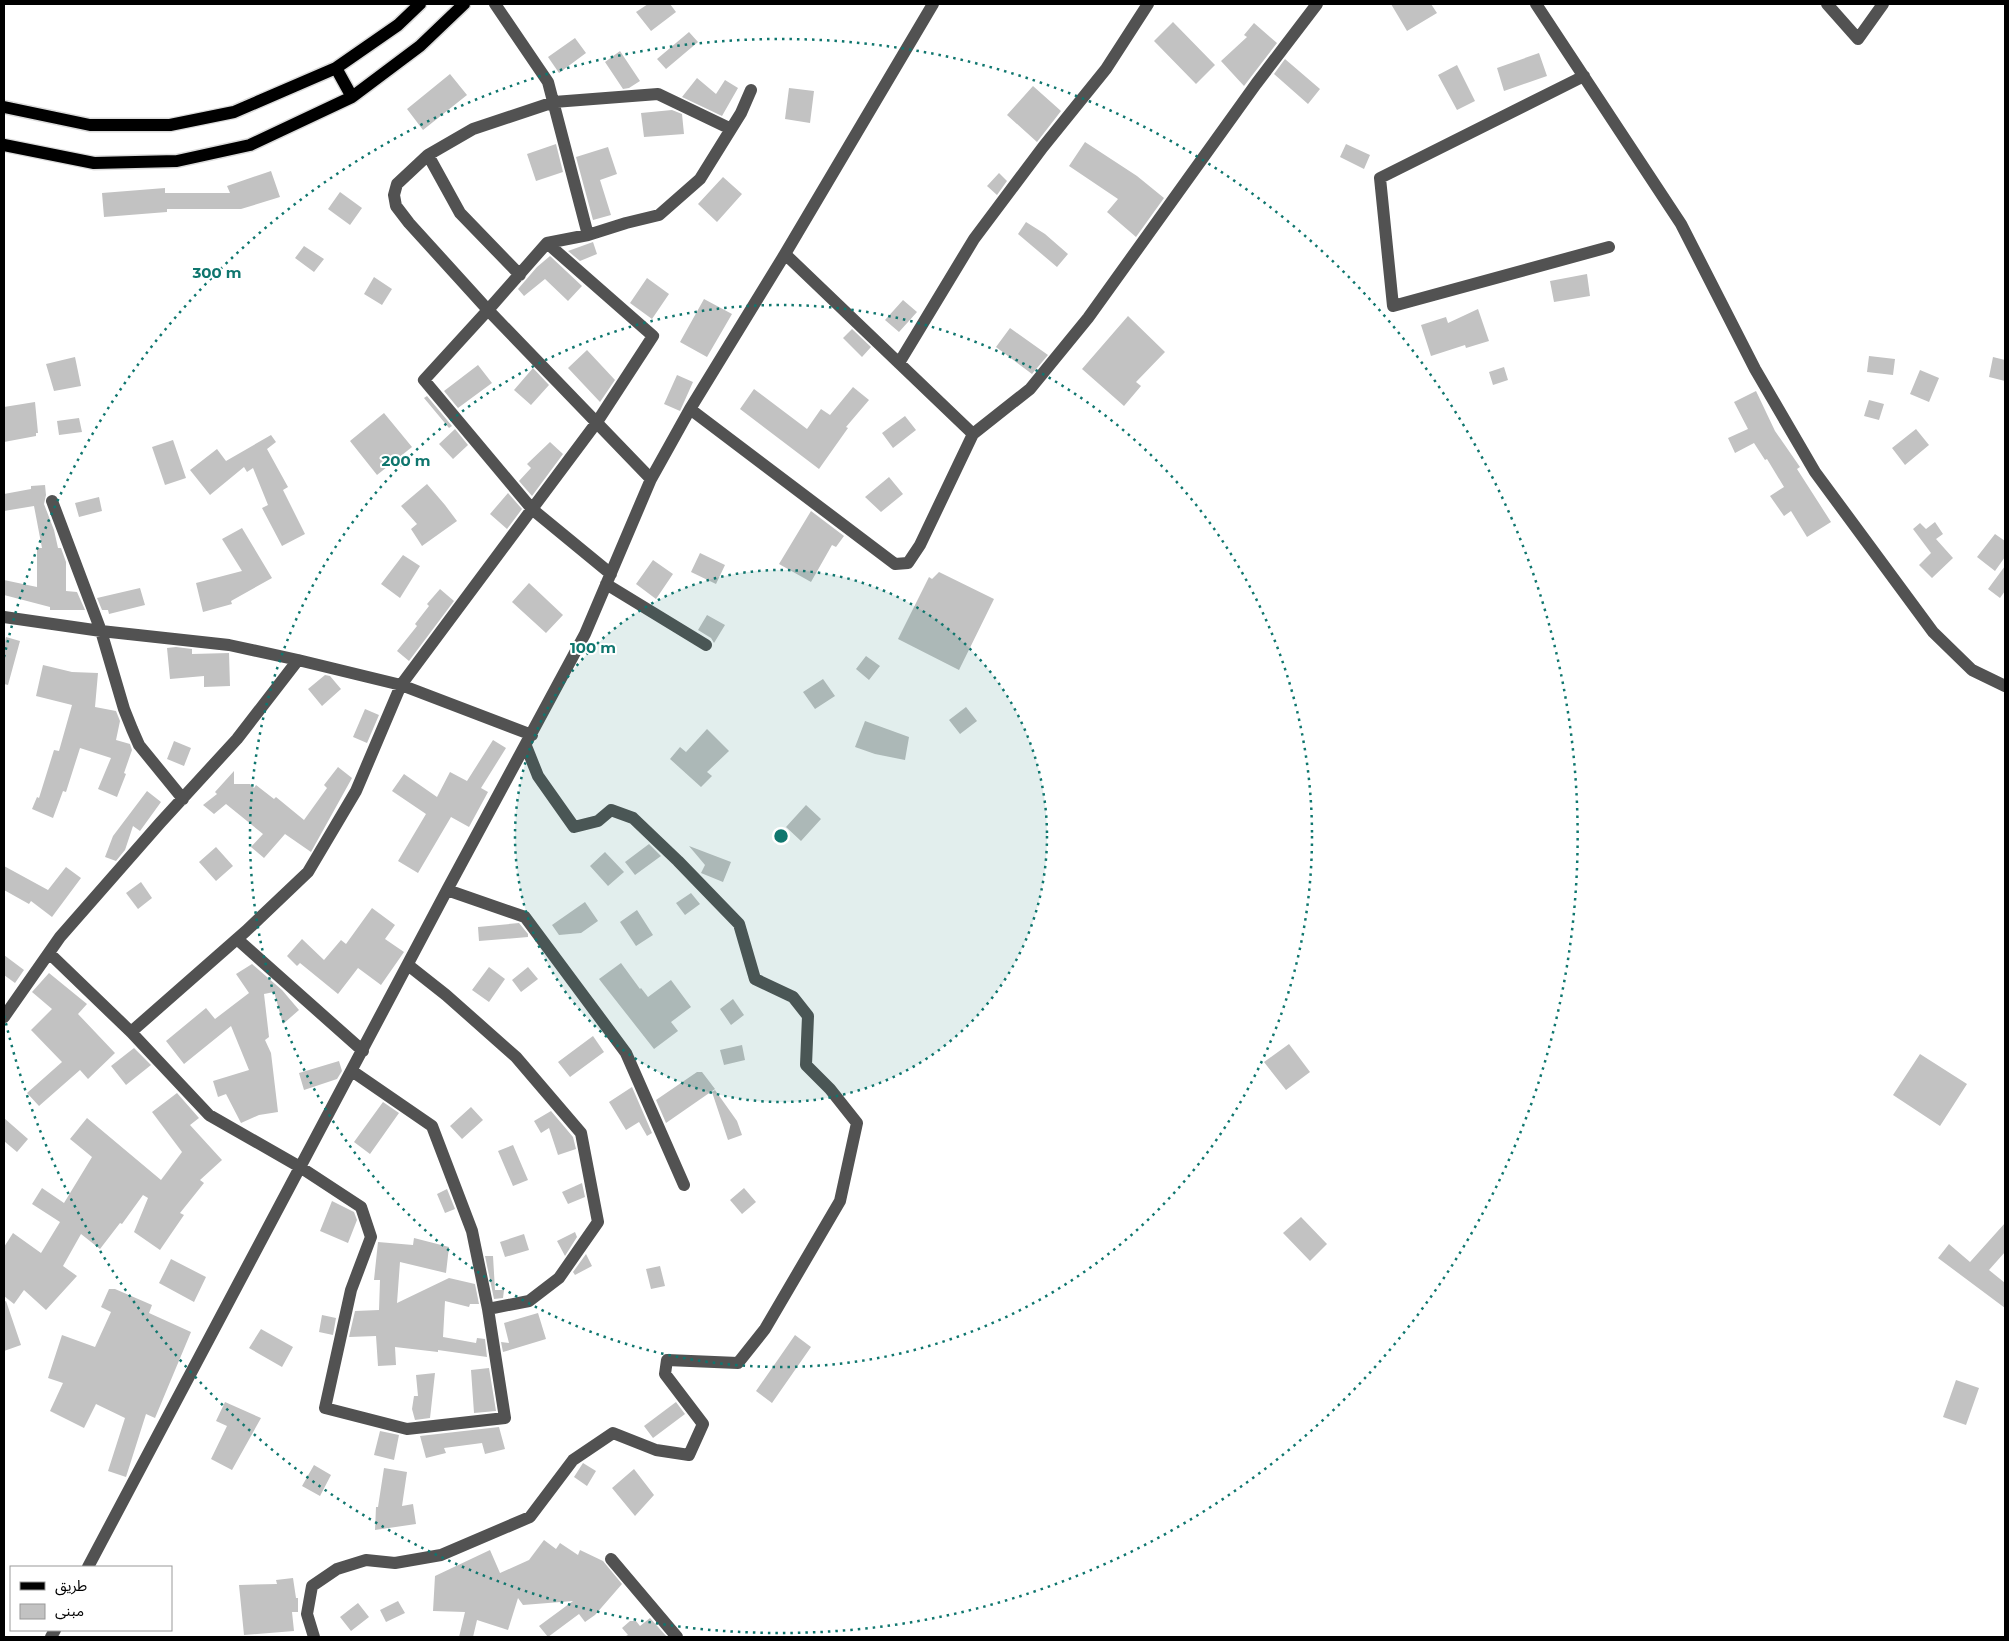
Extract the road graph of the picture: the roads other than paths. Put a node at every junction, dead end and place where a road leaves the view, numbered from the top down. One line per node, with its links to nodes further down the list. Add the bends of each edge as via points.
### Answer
1 (420, 4): 10 (main road, via 398,25)
2 (464, 4): 13 (main road, via 420,46)
3 (496, 4): 14 (street, via 548,82)
4 (933, 4): 22 (street)
5 (1148, 4): 25 (street, via 1106,69 974,239)
6 (1317, 4): 28 (street, via 1088,318 1030,389)
7 (1536, 4): 11 (street)
8 (1827, 4): 9 (street, via 1858,39)
9 (1883, 4)
10 (336, 68): 13 (main road); 15 (main road, via 234,112 170,125 90,125)
11 (1584, 76): 21 (street, via 1380,178 1393,306); 38 (street, via 1681,224 1755,369 1815,472 1933,632 1972,670)
12 (751, 90): 16 (street)
13 (352, 96): 17 (main road, via 250,145 176,160 94,163)
14 (554, 102): 16 (street, via 658,94); 18 (street, via 473,128); 19 (street)
15 (4, 107)
16 (731, 130): 19 (street, via 700,179 659,215)
17 (4, 145)
18 (428, 155): 23 (street, via 460,213); 24 (street, via 397,184 396,206)
19 (588, 235): 20 (street)
20 (547, 243): 23 (street); 27 (street, via 653,336)
21 (1609, 247)
22 (785, 254): 25 (street); 26 (street)
23 (520, 275): 24 (street)
24 (488, 310): 27 (street); 31 (street, via 424,380)
25 (899, 363): 28 (street)
26 (690, 409): 28 (street, via 895,564 908,563 920,545); 29 (street)
27 (596, 422): 29 (street); 31 (street)
28 (973, 434)
29 (651, 478): 32 (street)
30 (52, 501): 34 (street)
31 (532, 509): 32 (street); 37 (street)
32 (609, 579): 35 (street); 39 (street, via 585,634)
33 (4, 618): 34 (street)
34 (101, 631): 36 (street, via 229,646); 40 (street, via 124,709 139,744)
35 (706, 645)
36 (298, 660): 37 (street); 40 (street, via 237,739)
37 (401, 685): 39 (street); 42 (street, via 356,792 308,872)
38 (2005, 686)
39 (529, 740): 41 (street); 54 (street, via 538,776 574,827 598,821 611,810 633,818 739,924 755,979 793,997 808,1016 806,1065 857,1123 840,1201 765,1329 738,1363 668,1360 665,1374 703,1424 689,1455 656,1450 614,1433 573,1460 530,1517 441,1555 396,1563 366,1560 338,1569 312,1586 307,1614)
40 (183, 799): 43 (street)
41 (447, 890): 44 (street); 50 (street, via 525,917 626,1053)
42 (237, 939): 46 (street); 47 (street)
43 (49, 953): 45 (street); 46 (street)
44 (408, 965): 47 (street); 51 (street, via 516,1057 581,1133 598,1222 560,1278 530,1301)
45 (4, 1017)
46 (131, 1032): 49 (street, via 209,1115)
47 (363, 1051): 48 (street)
48 (352, 1071): 49 (street); 51 (street, via 432,1126 472,1231)
49 (300, 1167): 51 (street, via 361,1207 371,1237 351,1290 325,1408 407,1429 505,1418); 53 (street)
50 (684, 1185)
51 (488, 1309)
52 (611, 1559): 55 (street)
53 (89, 1566)
54 (314, 1637)
55 (677, 1637)

